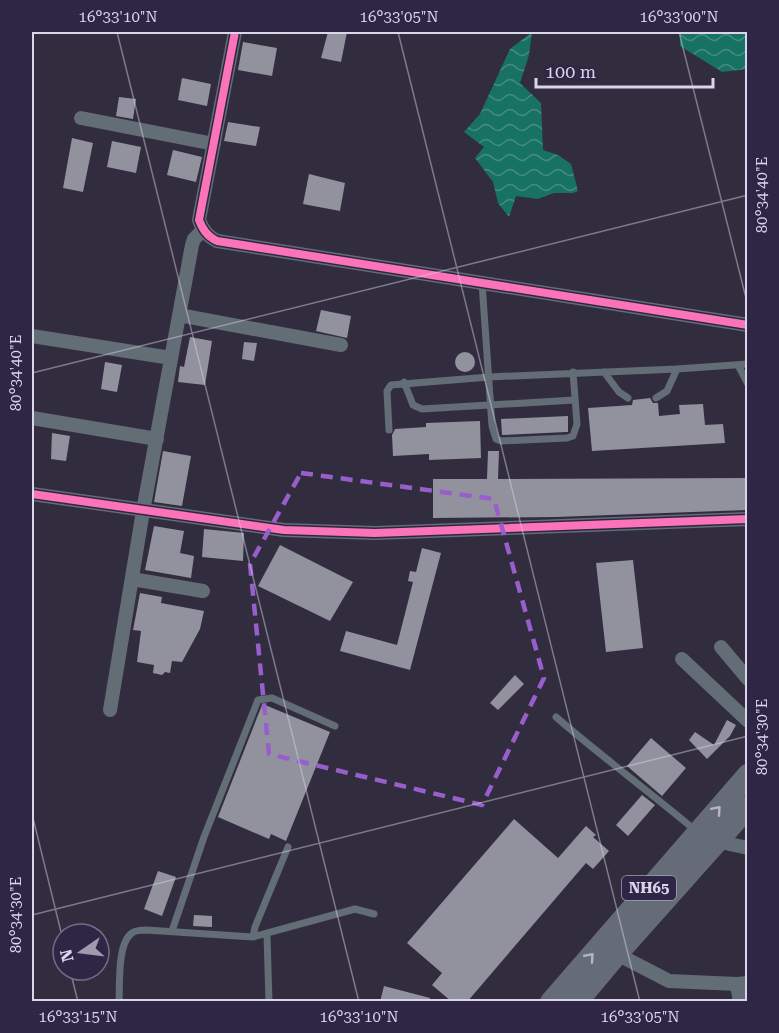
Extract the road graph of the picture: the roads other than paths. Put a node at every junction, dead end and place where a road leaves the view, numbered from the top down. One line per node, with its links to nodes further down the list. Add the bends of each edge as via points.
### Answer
1 (235, 32): 3 (street)
2 (81, 117): 3 (street)
3 (214, 144): 4 (street, via 199,220)
4 (203, 230): 5 (street, via 217,241); 6 (street, via 192,245)
5 (482, 283): 7 (street); 16 (lane)
6 (179, 315): 9 (street); 10 (street)
7 (747, 325)
8 (32, 336): 10 (street)
9 (341, 345)
10 (171, 358): 25 (street)
11 (747, 364): 12 (lane)
12 (738, 365): 13 (lane); 18 (lane)
13 (677, 369): 15 (lane); 20 (lane, via 667,391)
14 (573, 372): 15 (lane); 16 (lane); 21 (lane)
15 (604, 372): 19 (lane)
16 (489, 377): 17 (lane); 22 (lane)
17 (404, 382): 22 (lane, via 413,405 419,409); 24 (lane, via 387,388)
18 (747, 384)
19 (628, 398)
20 (656, 398)
21 (575, 400): 22 (lane); 22 (lane, via 577,424 573,435 567,438 496,439)
22 (491, 404)
23 (32, 418): 25 (street)
24 (389, 430)
25 (156, 440): 27 (street)
26 (32, 494): 27 (street)
27 (143, 511): 28 (street, via 284,530 375,533); 29 (street)
28 (747, 519)
29 (132, 579): 30 (street); 34 (street)
30 (203, 591)
31 (721, 647): 33 (street)
32 (682, 659): 36 (street)
33 (747, 679)
34 (110, 710)
35 (556, 717): 40 (lane)
36 (747, 721)
37 (335, 726): 44 (lane, via 272,698 258,700)
38 (747, 775): 40 (highway, NH65, one-way to 38)
39 (747, 807): 40 (highway, NH65)
40 (707, 837): 42 (street); 47 (highway, NH65); 51 (highway, NH65, one-way to 40)
41 (288, 847): 46 (lane)
42 (747, 848)
43 (374, 914): 45 (lane, via 355,909)
44 (172, 931): 46 (lane); 49 (lane, via 136,931 127,939)
45 (267, 934): 46 (lane); 50 (lane)
46 (253, 937)
47 (617, 954): 48 (street, via 669,981); 52 (highway, NH65)
48 (742, 984): 53 (street)
49 (119, 1002)
50 (269, 1002)
51 (551, 1002)
52 (578, 1002)
53 (740, 1002)

